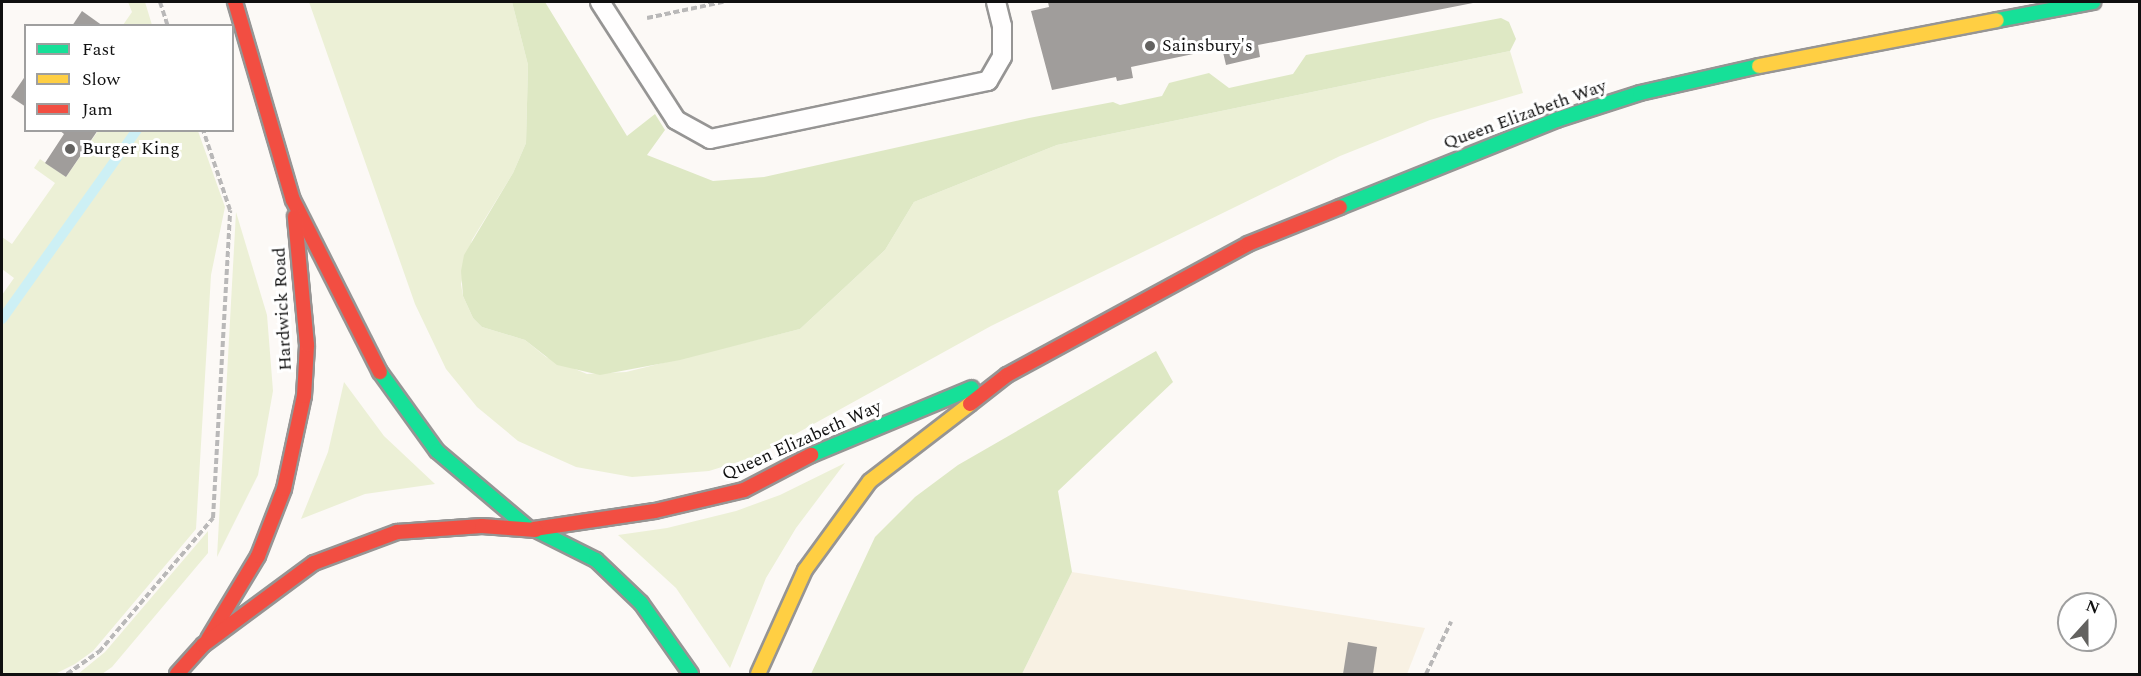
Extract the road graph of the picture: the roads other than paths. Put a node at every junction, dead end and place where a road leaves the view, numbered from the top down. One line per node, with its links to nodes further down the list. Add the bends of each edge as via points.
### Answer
1 (235, 2): 5 (main road, Hardwick Road)
2 (600, 2): 3 (lane, via 676,120 710,139 988,81 1002,57 1002,26)
3 (996, 2)
4 (2093, 2): 6 (main road, Queen Elizabeth Way, via 1815,54 1640,93 1556,120 1248,244)
5 (293, 200): 7 (main road, Hardwick Road, via 383,377 411,421 437,451); 8 (main road, Hardwick Road, via 307,345 304,396 284,489 258,556)
6 (1007, 375): 7 (main road, Queen Elizabeth Way, via 829,445 744,490 665,509); 11 (main road, Queen Elizabeth Way, via 870,480 853,500 801,579)
7 (530, 528): 8 (main road, Queen Elizabeth Way, via 432,528 364,541 314,563); 10 (main road, via 596,560 641,603)
8 (203, 645): 9 (main road)
9 (177, 675)
10 (691, 675)
11 (758, 675)

